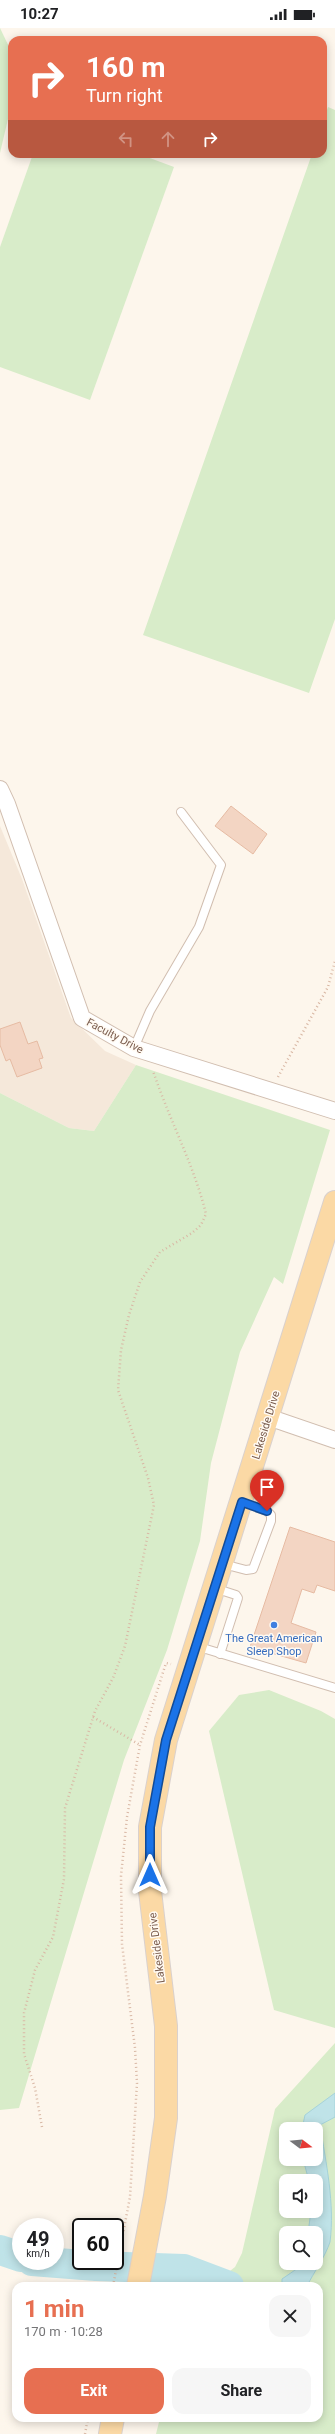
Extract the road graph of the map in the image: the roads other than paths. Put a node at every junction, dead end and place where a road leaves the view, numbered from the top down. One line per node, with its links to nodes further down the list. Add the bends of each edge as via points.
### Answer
1 (0, 789): 3 (street, Faculty Drive, via 8,804 82,1018)
2 (181, 812): 3 (lane, via 221,865 199,928 150,1011)
3 (134, 1048): 4 (street, Faculty Drive)
4 (335, 1111)
5 (335, 1202): 6 (main road, Lakeside Drive)
6 (268, 1418): 7 (street); 8 (main road, Lakeside Drive)
7 (335, 1440)
8 (242, 1502): 9 (main road, Lakeside Drive); 9 (lane, via 267,1511 271,1515 271,1520 253,1569 246,1570)
9 (222, 1563): 10 (main road, Lakeside Drive)
10 (214, 1588): 11 (main road, Lakeside Drive); 12 (lane, via 238,1598)
11 (195, 1646): 12 (lane); 14 (main road, Lakeside Drive, via 166,1740 150,1827 150,1891 166,2026 166,2118)
12 (220, 1654): 13 (lane)
13 (335, 1688)
14 (139, 2282)
15 (112, 2422): 16 (main road)
16 (110, 2434)

